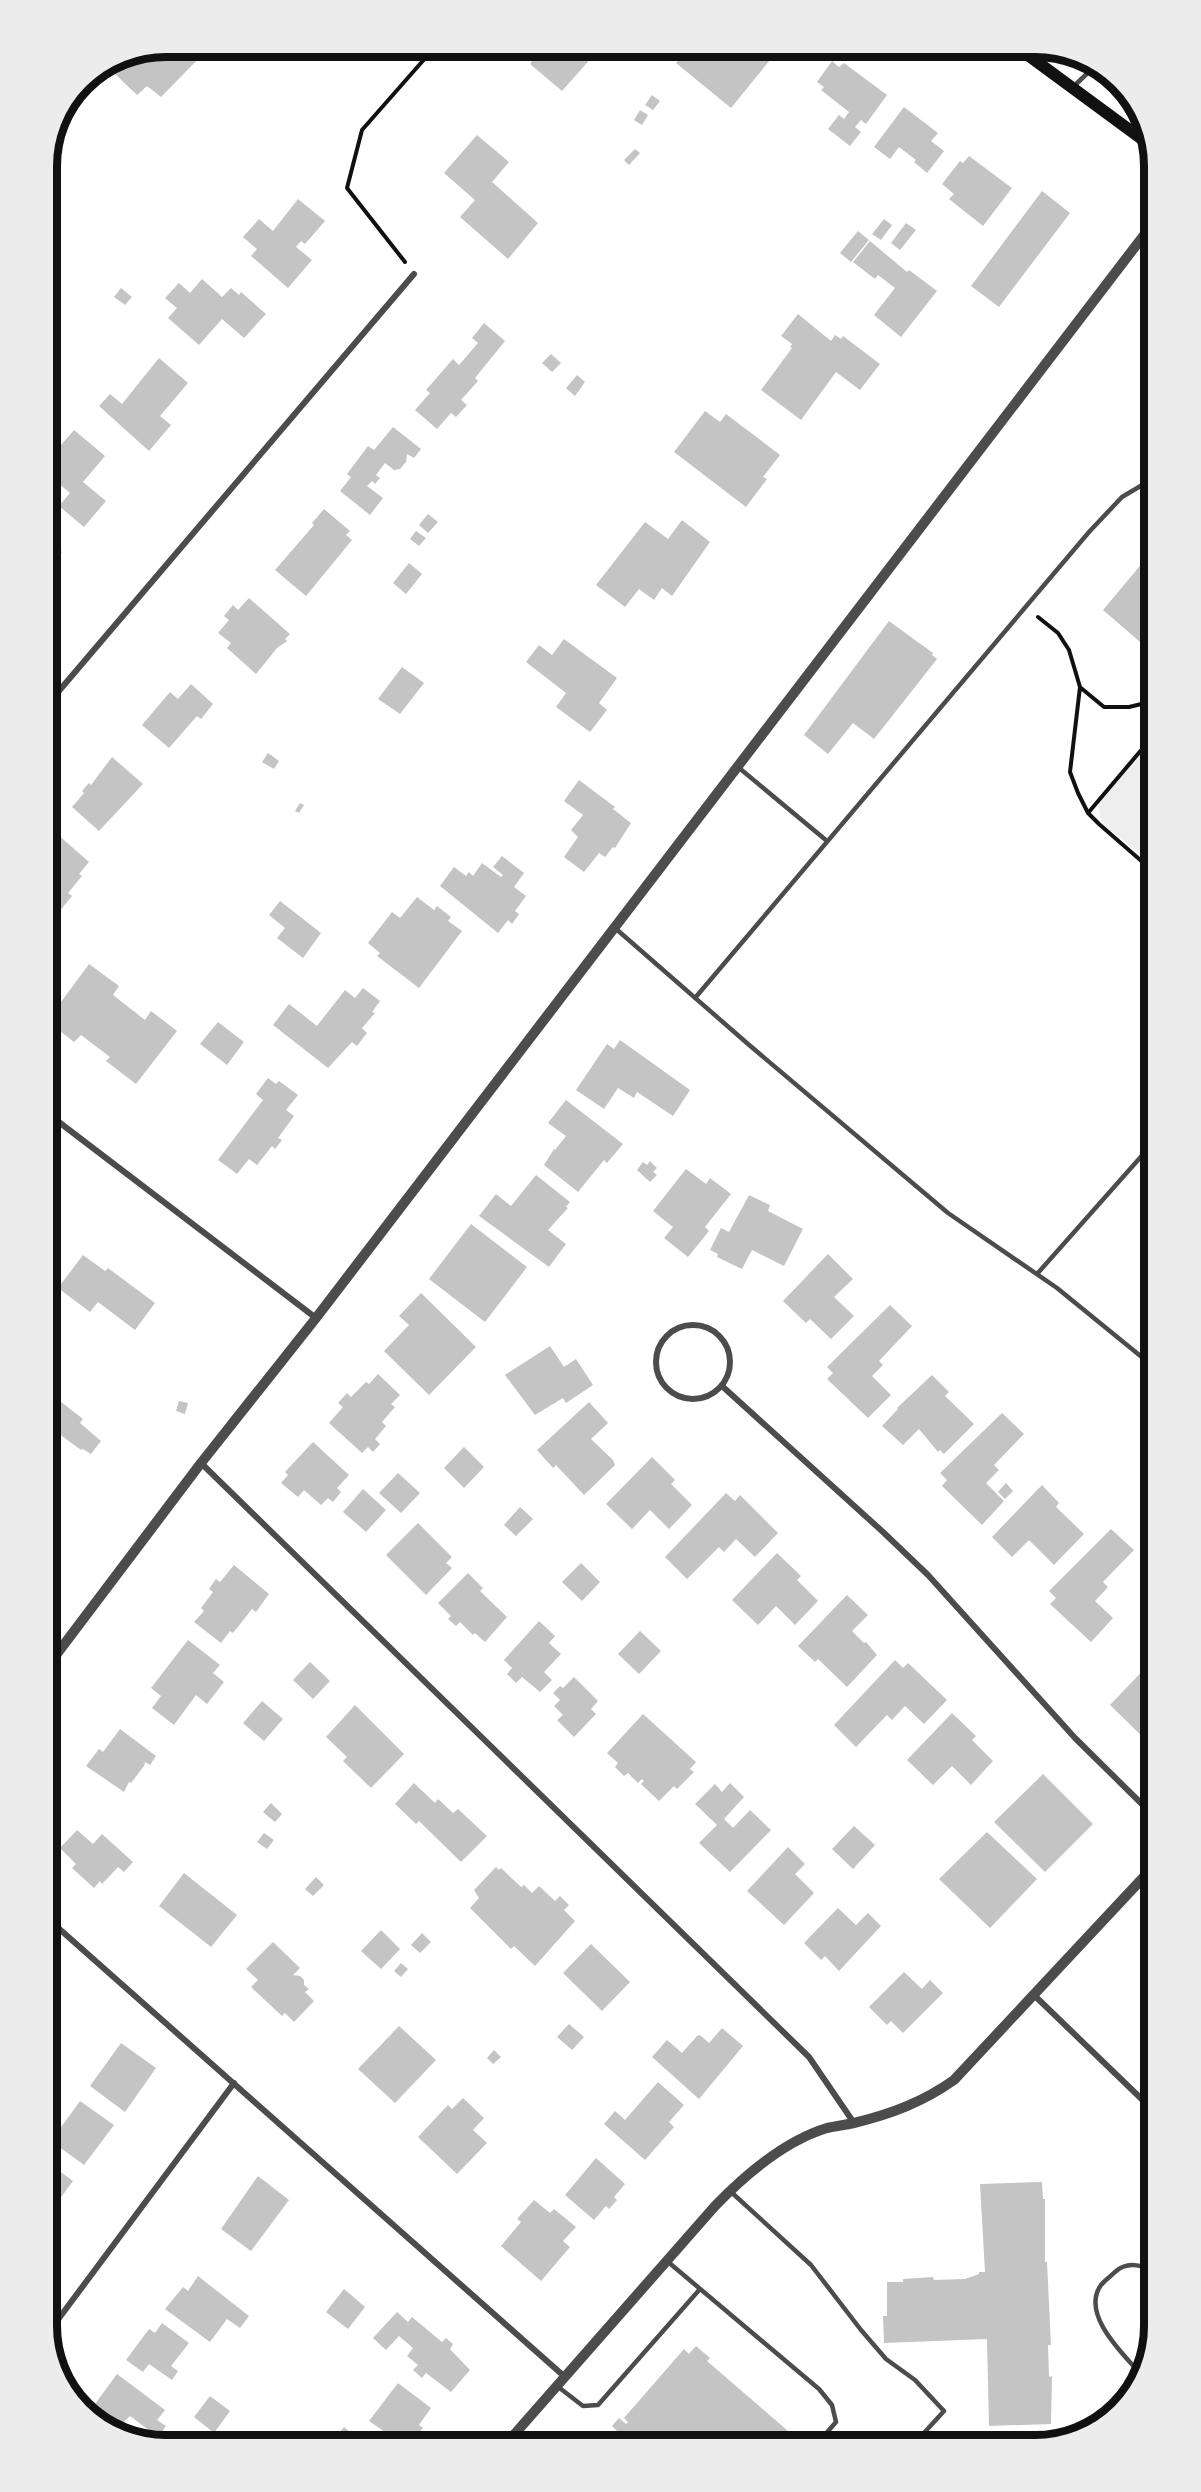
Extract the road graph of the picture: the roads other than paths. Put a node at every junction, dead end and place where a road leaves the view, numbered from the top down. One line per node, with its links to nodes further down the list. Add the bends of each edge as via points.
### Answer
1 (1030, 57): 3 (main road)
2 (1089, 72): 3 (lane)
3 (1072, 88): 4 (main road)
4 (1140, 138)
5 (1144, 236): 9 (street)
6 (414, 274): 8 (street)
7 (1144, 484): 10 (lane, via 1122,497)
8 (57, 693)
9 (738, 767): 10 (lane); 11 (street)
10 (827, 841): 12 (lane)
11 (615, 928): 12 (lane); 16 (street)
12 (695, 998): 15 (lane, via 948,1213)
13 (57, 1121): 16 (street)
14 (1144, 1154): 15 (lane)
15 (1037, 1274): 17 (lane)
16 (316, 1318): 19 (street)
17 (1144, 1358)
18 (722, 1386): 18 (street, via 730,1359 719,1335 708,1328 689,1325 666,1337 656,1361 667,1389 678,1396 697,1399); 21 (street, via 928,1575 1075,1738)
19 (201, 1463): 20 (street); 27 (street, via 809,2056)
20 (57, 1653)
21 (1144, 1805)
22 (1144, 1878): 24 (street)
23 (57, 1928): 25 (street)
24 (1035, 1996): 26 (street); 27 (street, via 954,2080 913,2105)
25 (234, 2083): 32 (street); 34 (street)
26 (1144, 2100)
27 (854, 2123): 28 (street, via 827,2128 794,2142)
28 (729, 2191): 29 (street); 38 (lane, via 811,2265 886,2359 915,2380 944,2412)
29 (666, 2261): 31 (lane); 34 (street)
30 (1144, 2266): 33 (lane, via 1120,2268 1100,2286 1096,2304 1104,2331)
31 (700, 2289): 35 (lane, via 598,2405 583,2406); 37 (lane, via 819,2389 832,2405 836,2422)
32 (57, 2321)
33 (1135, 2368)
34 (565, 2377): 35 (street)
35 (557, 2386): 36 (street)
36 (514, 2435)
37 (825, 2435)
38 (922, 2435)

